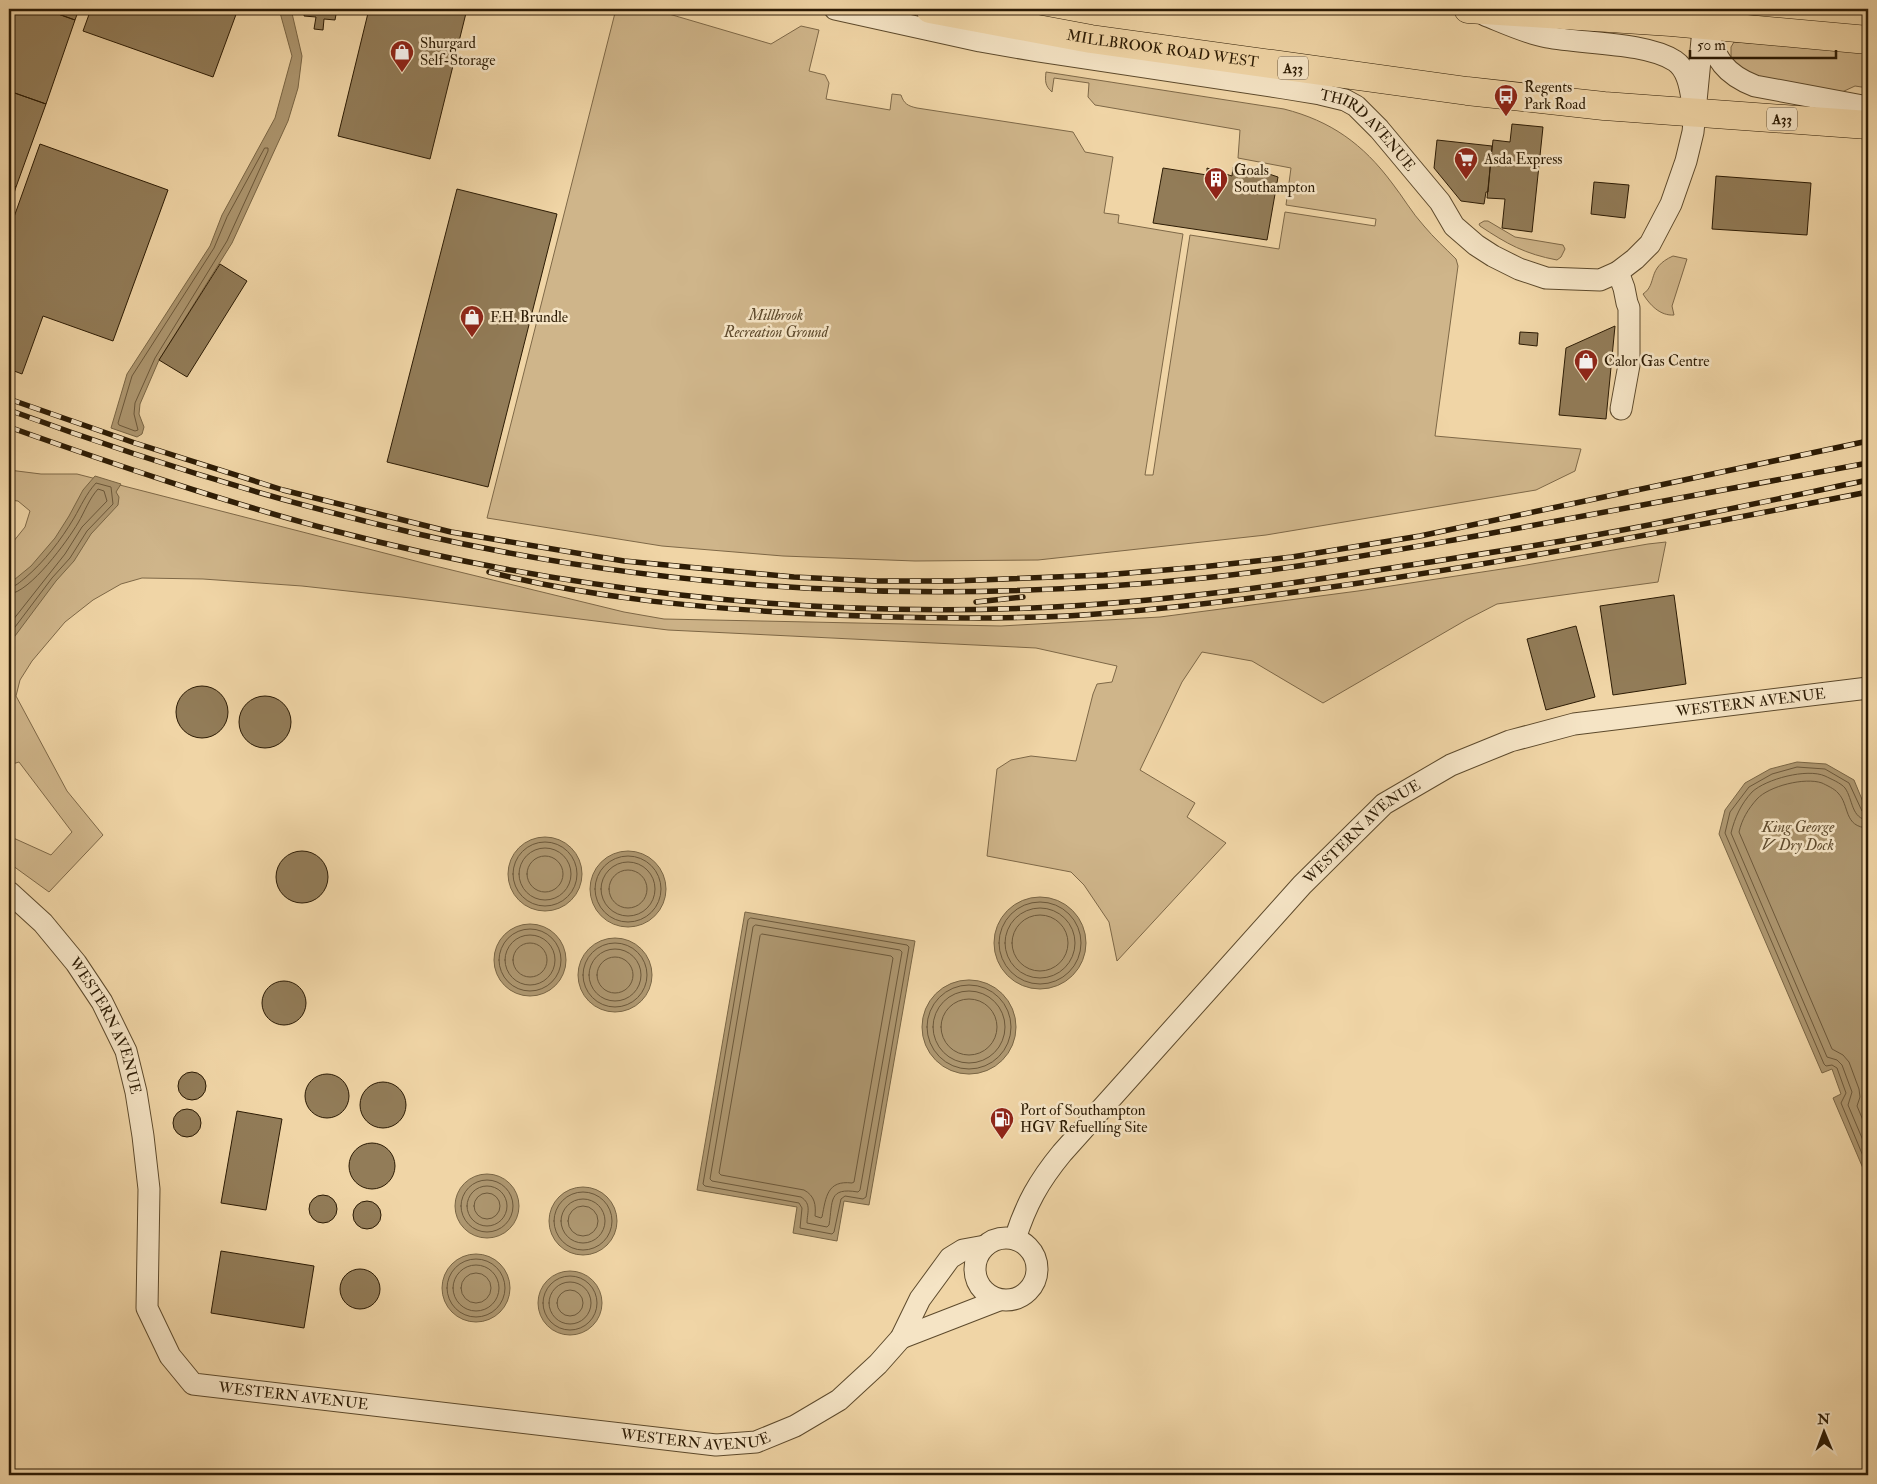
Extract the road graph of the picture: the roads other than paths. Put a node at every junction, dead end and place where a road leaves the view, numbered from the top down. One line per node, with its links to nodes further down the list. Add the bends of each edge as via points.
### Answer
1 (835, 9): 9 (street, THIRD AVENUE, via 1038,51 1345,100 1356,106 1379,129 1440,202 1454,226 1493,256 1546,278 1600,280)
2 (930, 9): 7 (highway, MILLBROOK ROAD WEST / A33, via 1091,39 1215,57 1467,91)
3 (1468, 9): 4 (highway); 7 (street, via 1546,37 1639,49 1676,62 1687,76)
4 (1704, 17): 5 (highway); 6 (street, via 1722,64 1740,80 1755,86); 7 (street, THIRD AVENUE)
5 (1868, 40)
6 (1868, 107)
7 (1695, 114): 8 (highway, MILLBROOK ROAD WEST / A33); 9 (street, THIRD AVENUE, via 1686,161 1663,221 1650,244)
8 (1868, 125)
9 (1618, 272): 10 (street, via 1629,308 1629,365)
10 (1621, 409)
11 (1868, 688): 13 (street, WESTERN AVENUE, via 1574,724 1510,741 1451,765 1384,804 1302,885 1044,1174 1031,1196)
12 (9, 892): 16 (street, WESTERN AVENUE, via 43,924 76,963 102,1002 126,1051 144,1136 149,1190 147,1308 170,1356 193,1384 716,1446 756,1442 795,1426 839,1400)
13 (1016, 1239): 14 (street, via 1005,1237); 15 (street, via 1032,1250 1038,1269 1037,1278 1025,1295)
14 (985, 1246): 15 (street, via 975,1263 975,1272 983,1290); 16 (street, via 963,1250 950,1258 920,1300)
15 (999, 1300): 16 (street)
16 (901, 1338)

